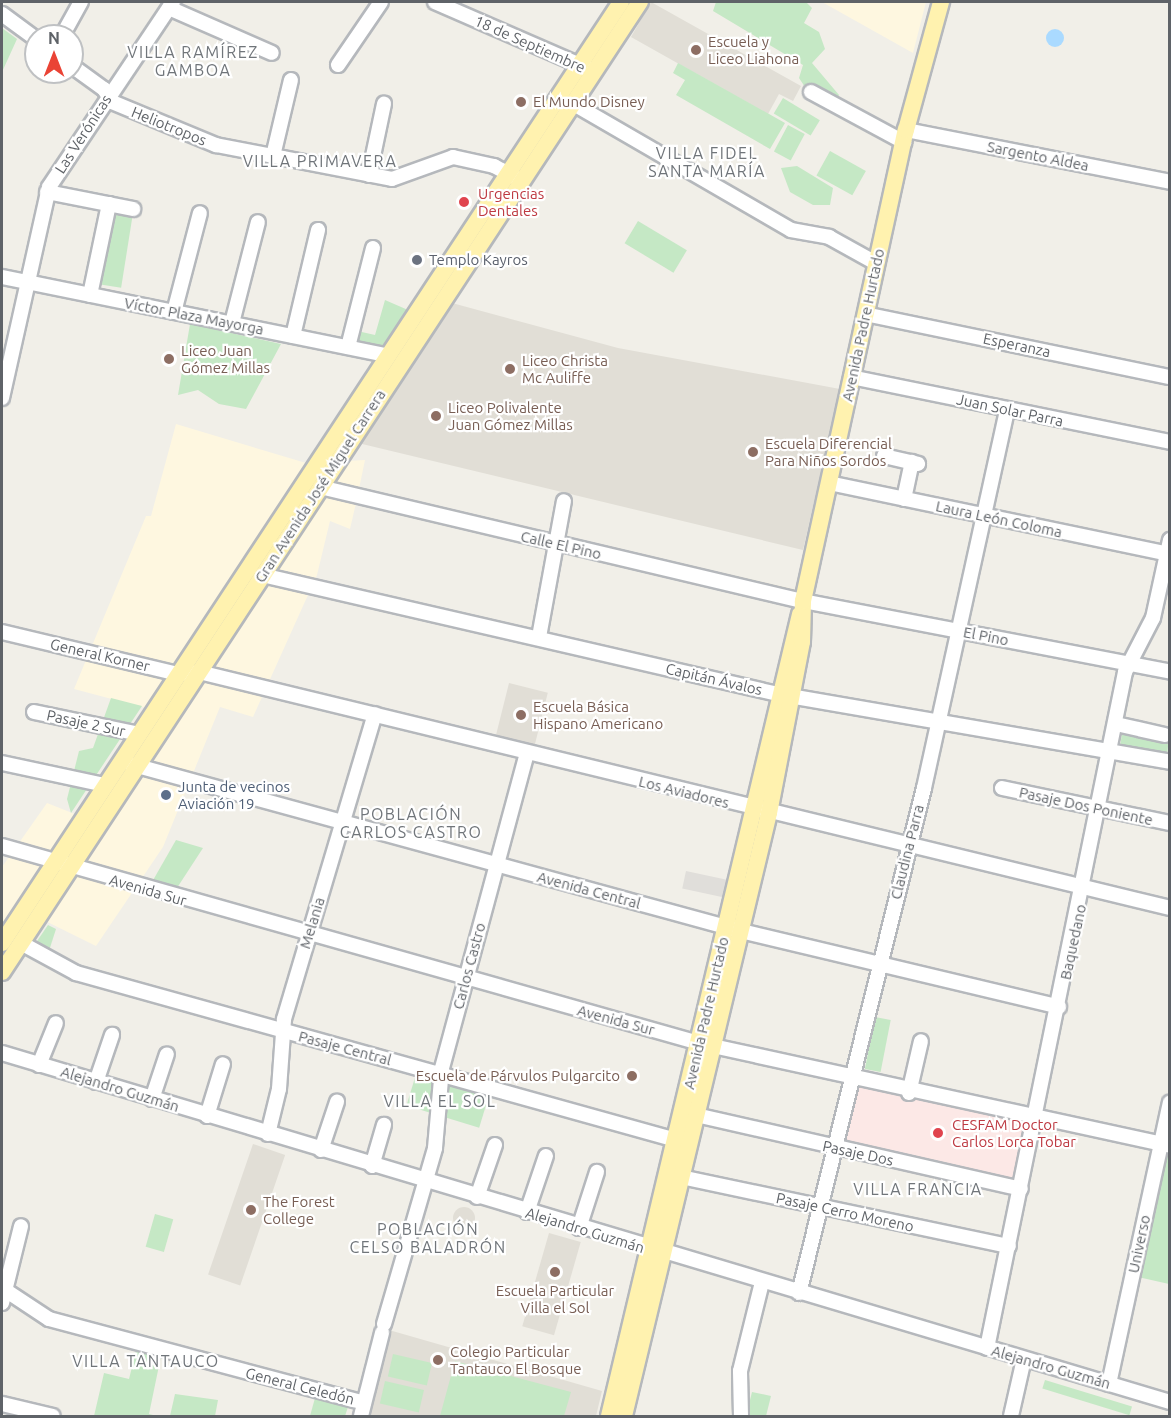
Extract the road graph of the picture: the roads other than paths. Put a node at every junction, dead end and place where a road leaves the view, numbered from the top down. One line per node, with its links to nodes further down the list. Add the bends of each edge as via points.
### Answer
1 (81, 2): 10 (street)
2 (381, 2): 14 (street)
3 (435, 2): 15 (street, 18 de Septiembre)
4 (621, 2): 15 (main road, Gran Avenida José Miguel Carrera)
5 (640, 2): 15 (main road, Gran Avenida José Miguel Carrera)
6 (932, 2): 12 (main road, Avenida Padre Hurtado)
7 (941, 2): 12 (main road, Avenida Padre Hurtado)
8 (171, 5): 13 (street); 19 (street, Las Verónicas)
9 (2, 14): 11 (street)
10 (69, 24)
11 (24, 30)
12 (928, 41): 22 (main road, Avenida Padre Hurtado)
13 (272, 53)
14 (338, 65)
15 (586, 68): 20 (main road, Gran Avenida José Miguel Carrera); 25 (main road, Gran Avenida José Miguel Carrera)
16 (84, 76): 19 (street, Heliotropos)
17 (291, 80): 23 (street)
18 (811, 92): 22 (street, Sargento Aldea)
19 (108, 95): 23 (street, Heliotropos, via 112,102 191,137); 27 (street, Las Verónicas)
20 (572, 103): 25 (main road, Gran Avenida José Miguel Carrera); 34 (street, via 791,230 829,237)
21 (384, 104): 24 (street)
22 (905, 136): 26 (street, Sargento Aldea); 34 (main road, Avenida Padre Hurtado)
23 (273, 156): 24 (street, Heliotropos)
24 (369, 175): 25 (street, Heliotropos, via 404,178 453,157)
25 (514, 176): 43 (main road, Gran Avenida José Miguel Carrera); 44 (main road, Gran Avenida José Miguel Carrera)
26 (1170, 182)
27 (47, 192): 28 (street); 36 (street, Las Verónicas)
28 (109, 204): 29 (street); 37 (street)
29 (133, 208)
30 (200, 213): 38 (street)
31 (258, 222): 40 (street)
32 (318, 230): 41 (street)
33 (373, 248): 42 (street)
34 (876, 263): 39 (main road, Avenida Padre Hurtado)
35 (2, 277): 36 (street, Víctor Plaza Mayorga)
36 (28, 282): 37 (street, Víctor Plaza Mayorga); 47 (street, Las Verónicas)
37 (90, 295): 38 (street, Víctor Plaza Mayorga)
38 (174, 312): 40 (street, Víctor Plaza Mayorga)
39 (865, 314): 45 (main road, Avenida Padre Hurtado); 46 (street, Esperanza)
40 (232, 323): 41 (street, Víctor Plaza Mayorga)
41 (293, 336): 42 (street, Víctor Plaza Mayorga)
42 (348, 347): 43 (street, Víctor Plaza Mayorga)
43 (387, 355): 44 (main road); 51 (main road, Gran Avenida José Miguel Carrera)
44 (393, 375): 53 (main road, Gran Avenida José Miguel Carrera)
45 (851, 377): 48 (street, Juan Solar Parra); 52 (main road, Avenida Padre Hurtado)
46 (1170, 378)
47 (2, 398)
48 (1007, 409): 49 (street, Juan Solar Parra); 56 (street, Claudina Parra)
49 (1170, 442)
50 (884, 456): 54 (street, via 915,463)
51 (312, 470): 53 (main road); 67 (main road, Gran Avenida José Miguel Carrera)
52 (829, 483): 54 (street, Laura León Coloma); 60 (main road, Avenida Padre Hurtado)
53 (320, 487): 57 (street, Calle El Pino); 59 (main road, Gran Avenida José Miguel Carrera)
54 (904, 500): 56 (street, Laura León Coloma)
55 (564, 501): 57 (street)
56 (983, 516): 58 (street, Laura León Coloma); 61 (street, Claudina Parra)
57 (556, 544): 60 (street, Calle El Pino); 63 (street)
58 (1169, 549): 64 (street, Baquedano, via 1153,618)
59 (262, 575): 63 (street, Capitán Ávalos); 65 (main road, Gran Avenida José Miguel Carrera)
60 (802, 606): 61 (street, El Pino); 68 (main road, Avenida Padre Hurtado)
61 (958, 630): 64 (street, El Pino); 72 (street, Claudina Parra)
62 (2, 632): 67 (street, General Korner)
63 (539, 637): 68 (street, Capitán Ávalos)
64 (1128, 664): 66 (street, El Pino); 71 (street, Baquedano)
65 (199, 672): 67 (street, General Korner); 70 (street, Los Aviadores); 79 (main road, Gran Avenida José Miguel Carrera)
66 (1170, 672)
67 (178, 674): 73 (main road, Gran Avenida José Miguel Carrera)
68 (785, 695): 72 (street, Capitán Ávalos); 83 (main road, Avenida Padre Hurtado); 84 (main road, Avenida Padre Hurtado)
69 (34, 712): 73 (street, Pasaje 2 Sur)
70 (375, 714): 76 (street, Los Aviadores); 85 (street, Melania)
71 (1116, 724): 74 (street); 75 (street, Baquedano)
72 (937, 725): 75 (street, Capitán Ávalos); 88 (street, Claudina Parra)
73 (139, 734): 79 (main road, Gran Avenida José Miguel Carrera)
74 (1166, 735)
75 (1111, 750): 77 (street, Capitán Ávalos); 82 (street, Baquedano)
76 (527, 753): 83 (street, Los Aviadores); 90 (street, Carlos Castro)
77 (1170, 762)
78 (2, 763): 80 (street)
79 (129, 763): 80 (main road, Gran Avenida José Miguel Carrera); 85 (street, Avenida Central); 89 (main road, Gran Avenida José Miguel Carrera)
80 (105, 785): 89 (main road, Gran Avenida José Miguel Carrera)
81 (1002, 788): 82 (street, Pasaje Dos Poniente)
82 (1100, 809): 86 (street, Pasaje Dos Poniente); 91 (street, Baquedano)
83 (752, 810): 84 (street, Los Aviadores); 93 (main road, Avenida Padre Hurtado)
84 (769, 813): 88 (street, Los Aviadores); 93 (main road, Avenida Padre Hurtado)
85 (342, 823): 90 (street, Avenida Central); 94 (street, Melania)
86 (1170, 823)
87 (2, 846): 89 (street, Avenida Sur)
88 (909, 848): 91 (street, Los Aviadores); 96 (street, Claudina Parra)
89 (63, 864): 94 (street, Avenida Sur); 95 (main road, Gran Avenida José Miguel Carrera)
90 (496, 865): 93 (street, Avenida Central); 98 (street, Carlos Castro)
91 (1084, 891): 92 (street, Los Aviadores); 99 (street, Baquedano)
92 (1170, 908)
93 (734, 929): 96 (street, Avenida Central); 104 (main road, Avenida Padre Hurtado)
94 (308, 935): 98 (street, Avenida Sur); 101 (street, Melania)
95 (8, 938): 97 (main road, Gran Avenida José Miguel Carrera); 101 (street, Pasaje Central, via 76,973)
96 (879, 964): 99 (street, Avenida Central); 110 (street, Claudina Parra)
97 (2, 972)
98 (466, 979): 104 (street, Avenida Sur); 109 (street, Carlos Castro)
99 (1059, 1007): 118 (street, Baquedano)
100 (56, 1023): 108 (street)
101 (281, 1030): 109 (street, Pasaje Central); 120 (street, Melania, via 279,1089)
102 (112, 1035): 111 (street)
103 (921, 1041): 112 (street)
104 (706, 1044): 110 (street, Avenida Sur); 116 (main road, Avenida Padre Hurtado); 121 (main road, Avenida Padre Hurtado)
105 (2, 1053): 108 (street, Alejandro Guzmán)
106 (167, 1053): 113 (street)
107 (223, 1064): 117 (street)
108 (39, 1065): 111 (street, Alejandro Guzmán)
109 (441, 1074): 121 (street, Pasaje Central); 130 (street, Carlos Castro, via 437,1139)
110 (850, 1080): 112 (street, Avenida Sur); 124 (street, Claudina Parra)
111 (96, 1082): 113 (street, Alejandro Guzmán)
112 (909, 1093): 118 (street, Avenida Sur)
113 (152, 1099): 117 (street, Alejandro Guzmán)
114 (337, 1102): 125 (street)
115 (1170, 1103): 123 (street, Universo)
116 (696, 1115): 124 (street, Pasaje Dos); 129 (main road, Avenida Padre Hurtado)
117 (207, 1116): 120 (street, Alejandro Guzmán)
118 (1036, 1119): 123 (street, Avenida Sur); 131 (street, Baquedano)
119 (384, 1125): 127 (street)
120 (268, 1134): 125 (street, Alejandro Guzmán)
121 (676, 1140): 138 (main road, Avenida Padre Hurtado)
122 (495, 1145): 132 (street)
123 (1165, 1146): 144 (street, Universo)
124 (834, 1148): 131 (street, Pasaje Dos); 133 (street, Claudina Parra)
125 (321, 1150): 127 (street, Alejandro Guzmán)
126 (546, 1156): 134 (street)
127 (372, 1166): 130 (street, Alejandro Guzmán)
128 (597, 1172): 136 (street)
129 (681, 1178): 133 (street, Pasaje Cerro Moreno); 138 (main road, Avenida Padre Hurtado)
130 (425, 1182): 132 (street, Alejandro Guzmán); 147 (street, Carlos Castro)
131 (1021, 1188): 137 (street, Baquedano)
132 (477, 1197): 134 (street, Alejandro Guzmán)
133 (821, 1208): 137 (street, Pasaje Cerro Moreno); 140 (street, Claudina Parra)
134 (527, 1212): 136 (street, Alejandro Guzmán)
135 (21, 1226): 141 (street)
136 (579, 1228): 138 (street, Alejandro Guzmán)
137 (1009, 1246): 142 (street, Baquedano)
138 (656, 1251): 139 (street, Alejandro Guzmán); 149 (main road, Avenida Padre Hurtado); 150 (main road, Avenida Padre Hurtado)
139 (762, 1282): 140 (street, Alejandro Guzmán); 151 (street, via 740,1371)
140 (799, 1293): 142 (street, Alejandro Guzmán)
141 (3, 1294): 147 (street, General Celedón, via 50,1319)
142 (987, 1348): 143 (street, Alejandro Guzmán)
143 (1024, 1359): 144 (street, Alejandro Guzmán); 152 (street)
144 (1109, 1384): 145 (street, Alejandro Guzmán)
145 (1170, 1402)
146 (2, 1404): 148 (street)
147 (362, 1410)
148 (53, 1416)
149 (609, 1416)
150 (624, 1416)
151 (741, 1416)
152 (1011, 1416)

